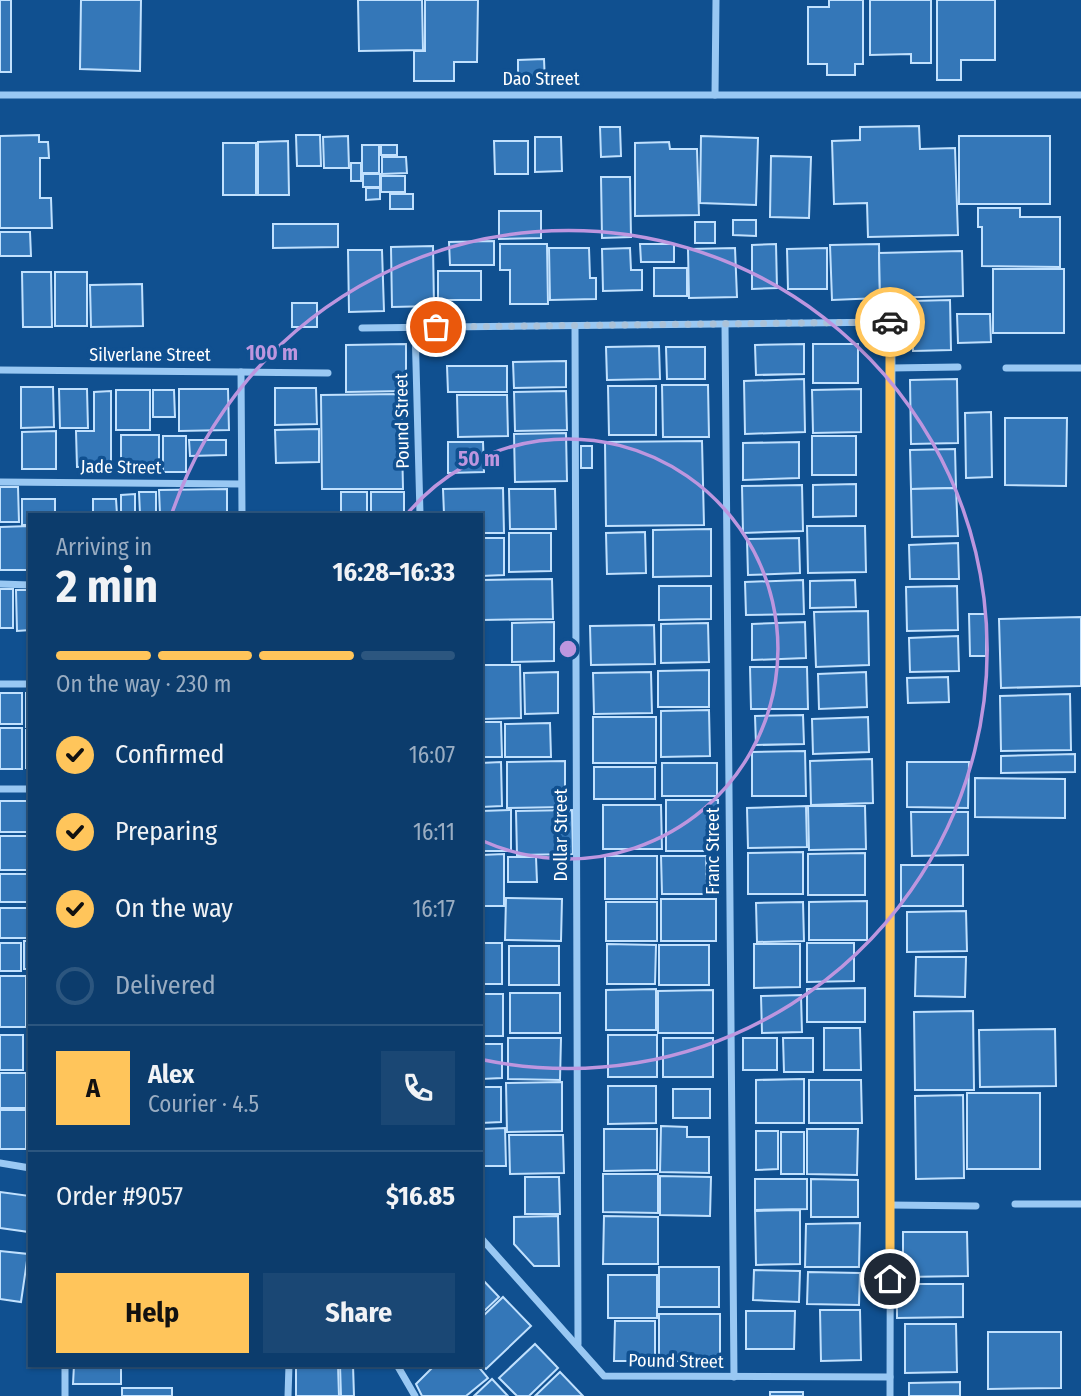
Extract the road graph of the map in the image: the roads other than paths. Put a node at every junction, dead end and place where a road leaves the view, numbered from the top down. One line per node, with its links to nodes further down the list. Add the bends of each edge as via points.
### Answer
1 (716, 0): 3 (street)
2 (0, 95): 3 (street, Dao Street)
3 (715, 95): 4 (street, Dao Street)
4 (1081, 95)
5 (725, 324): 6 (street); 10 (street, via 892,322); 37 (street, Franc Street)
6 (575, 326): 7 (street); 33 (street, Dollar Street)
7 (415, 327): 8 (street); 19 (street, Pound Street)
8 (362, 328)
9 (958, 367): 10 (street)
10 (891, 368): 30 (street)
11 (1006, 368): 12 (street)
12 (1081, 368)
13 (0, 370): 14 (street, Silverlane Street)
14 (241, 372): 15 (street, Silverlane Street); 17 (street)
15 (328, 373)
16 (0, 482): 17 (street, Jade Street)
17 (241, 484): 18 (street)
18 (242, 513)
19 (420, 513)
20 (0, 584): 21 (street)
21 (28, 584)
22 (0, 684): 23 (street)
23 (28, 684)
24 (0, 789): 25 (street)
25 (28, 789)
26 (0, 1163): 27 (street)
27 (28, 1168)
28 (1015, 1204): 29 (street)
29 (1081, 1204)
30 (890, 1205): 31 (street); 38 (street)
31 (976, 1206)
32 (483, 1240): 33 (street, Pound Street)
33 (578, 1344): 37 (street, Pound Street, via 604,1376)
34 (65, 1367): 39 (street)
35 (289, 1367): 40 (street)
36 (398, 1367): 41 (street)
37 (733, 1377): 38 (street, Pound Street)
38 (890, 1377): 42 (street)
39 (65, 1396)
40 (288, 1396)
41 (415, 1396)
42 (890, 1396)

